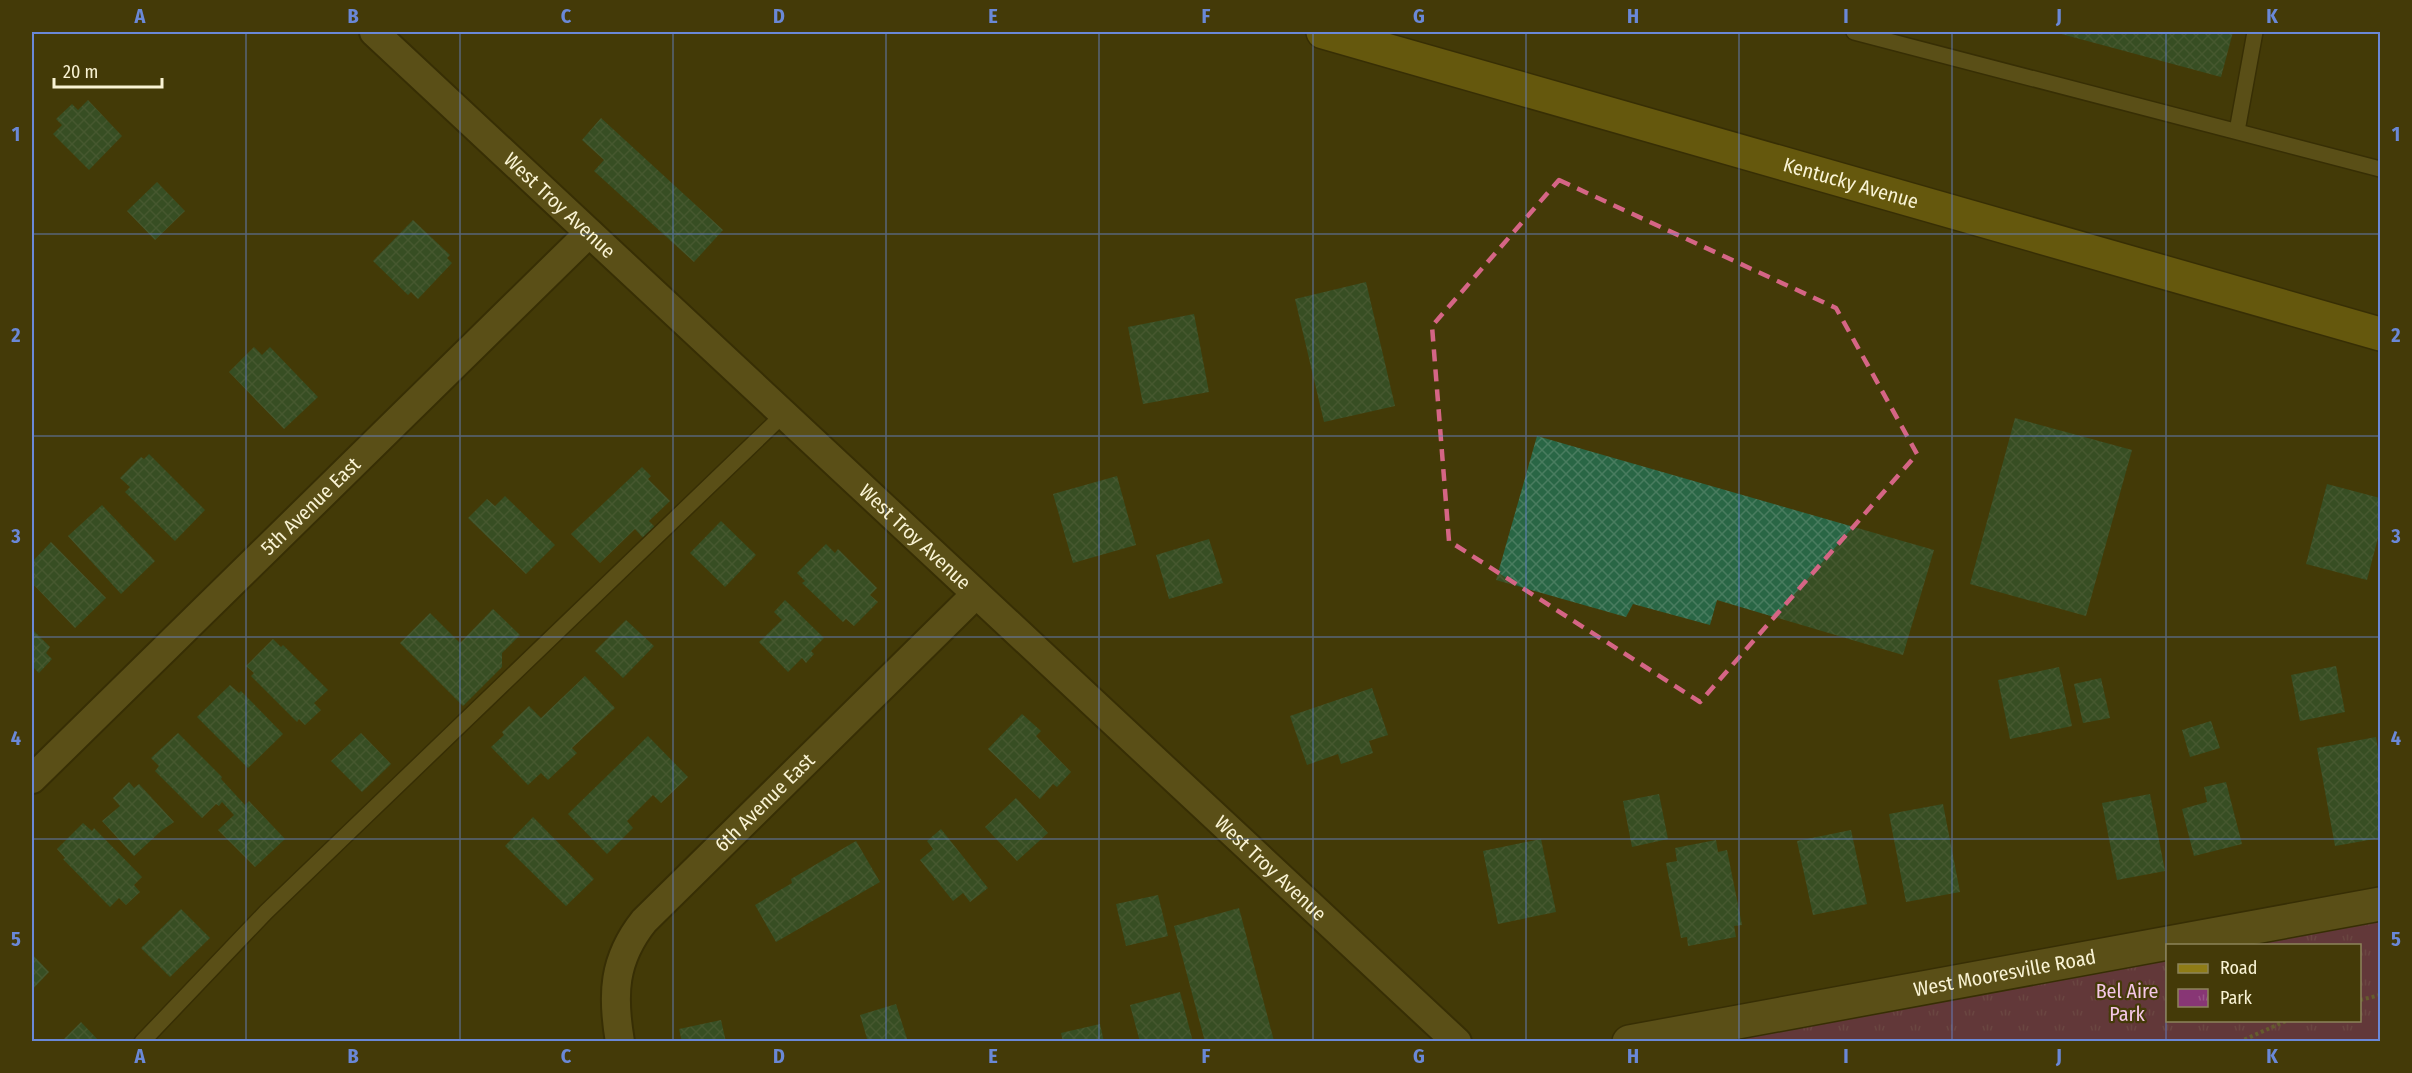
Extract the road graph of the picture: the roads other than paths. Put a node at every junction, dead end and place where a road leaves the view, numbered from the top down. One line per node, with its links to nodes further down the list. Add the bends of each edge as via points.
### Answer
1 (374, 32): 7 (street, West Troy Avenue)
2 (1323, 32): 8 (main road, Kentucky Avenue)
3 (1858, 32): 5 (lane)
4 (2255, 32): 5 (lane)
5 (2237, 131): 6 (lane)
6 (2380, 169)
7 (589, 233): 9 (street, West Troy Avenue); 11 (street, 5th Avenue East)
8 (2380, 334)
9 (784, 414): 10 (street, West Troy Avenue); 13 (lane, via 266,912)
10 (976, 594): 14 (street, 6th Avenue East, via 635,932 614,995); 15 (street, West Troy Avenue)
11 (32, 780)
12 (2380, 904): 16 (main road, West Mooresville Road)
13 (142, 1041)
14 (620, 1041)
15 (1457, 1041)
16 (1629, 1041)

